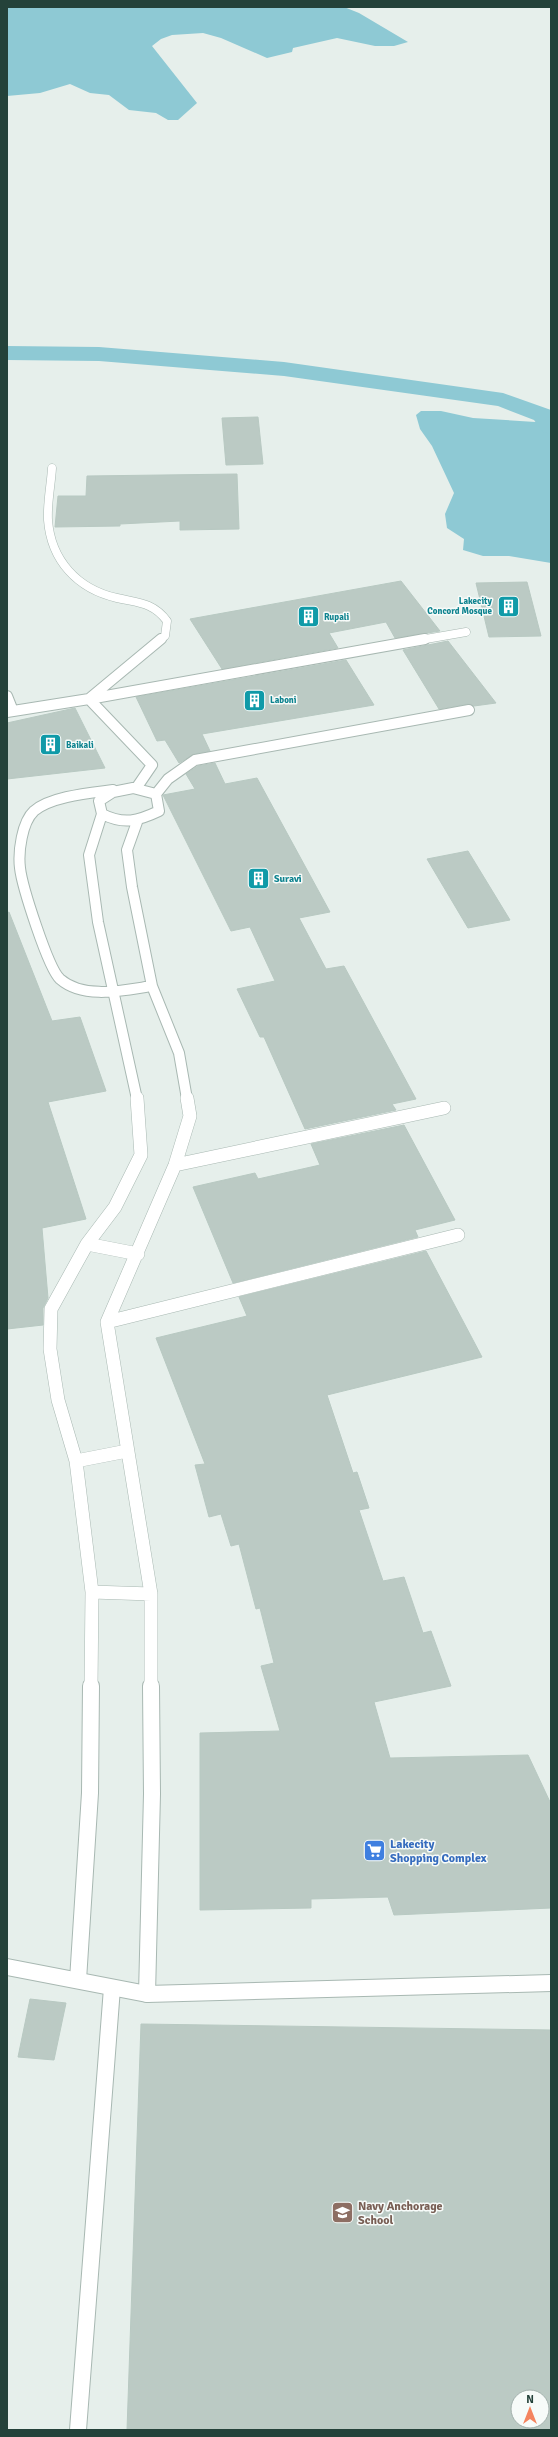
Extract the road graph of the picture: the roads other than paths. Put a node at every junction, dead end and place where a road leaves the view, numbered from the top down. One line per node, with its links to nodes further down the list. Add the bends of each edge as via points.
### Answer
1 (52, 468): 4 (street, via 48,519 52,549 70,576 93,591 141,602 159,609 167,621 165,636)
2 (466, 632): 4 (street)
3 (7, 696): 6 (street)
4 (89, 699): 6 (street); 7 (street, via 152,765)
5 (469, 710): 9 (street, via 195,760 168,779)
6 (10, 711)
7 (137, 788): 8 (street); 9 (street)
8 (114, 790): 10 (street, via 99,801); 13 (street, via 66,796 34,811 20,839 20,869 44,949 60,979 81,989)
9 (156, 794): 11 (street, via 159,811)
10 (102, 814): 11 (street, via 116,822); 13 (street, via 89,855 98,922)
11 (137, 822): 12 (street, via 127,850)
12 (152, 986): 13 (street); 15 (street, via 179,1053 190,1116)
13 (112, 992): 17 (street, via 138,1102 141,1155 115,1207)
14 (444, 1108): 15 (street)
15 (175, 1165): 18 (street)
16 (458, 1236): 19 (street)
17 (87, 1244): 18 (street); 21 (street, via 51,1309 50,1349 58,1400)
18 (138, 1254): 19 (street)
19 (107, 1322): 20 (street)
20 (127, 1451): 21 (street); 23 (street)
21 (76, 1461): 22 (street)
22 (92, 1592): 23 (street); 25 (street, via 90,1793)
23 (151, 1594): 28 (street, via 152,1794)
24 (7, 1967): 25 (street)
25 (78, 1980): 27 (street)
26 (551, 1983): 28 (street)
27 (112, 1988): 28 (street); 29 (street)
28 (147, 1994)
29 (78, 2430)

